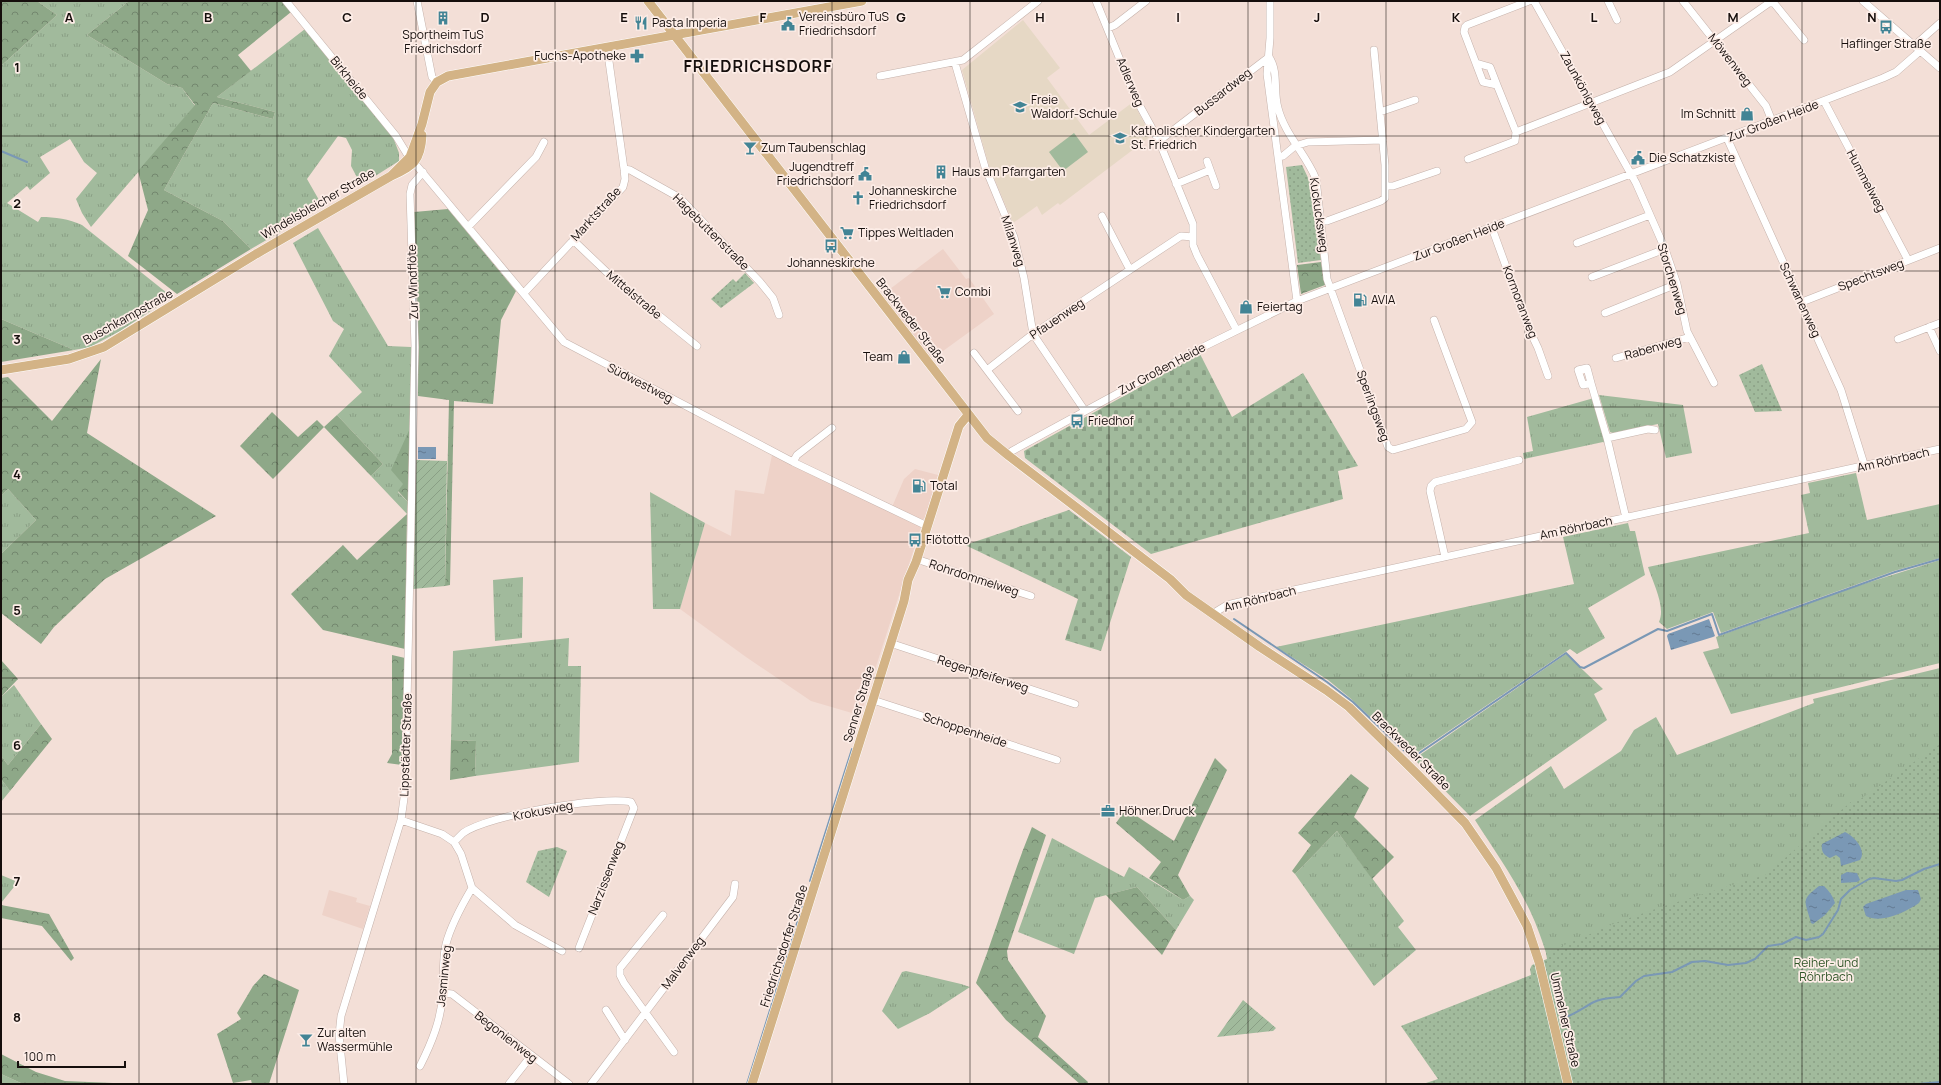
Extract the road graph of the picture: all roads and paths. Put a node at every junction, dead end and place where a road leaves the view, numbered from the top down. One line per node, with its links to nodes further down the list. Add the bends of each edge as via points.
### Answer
1 (286, 1): 43 (street, Birkheide, via 396,136)
2 (417, 1): 28 (street, via 432,77)
3 (648, 1): 17 (main road, Brackweder Straße)
4 (862, 1): 17 (main road)
5 (1038, 1): 24 (street, via 963,60)
6 (1096, 1): 16 (street, Adlerweg)
7 (1146, 1): 16 (street)
8 (1270, 1): 23 (street, Kuckucksweg)
9 (1529, 1): 25 (street, via 1464,27)
10 (1534, 1): 32 (street, Zaunkönigweg)
11 (1608, 1): 14 (street)
12 (1683, 1): 19 (street, Möwenweg)
13 (1863, 1): 21 (street)
14 (1617, 20)
15 (1940, 23): 21 (street, Zur Großen Heide)
16 (1108, 28): 38 (street, Adlerweg, via 1136,99)
17 (675, 35): 20 (main road); 93 (main road, Brackweder Straße)
18 (1804, 40): 19 (street, via 1773,2)
19 (1715, 41): 32 (street, via 1670,72); 34 (street, Möwenweg, via 1766,106)
20 (607, 47): 28 (main road, via 455,74); 45 (street, Marktstraße)
21 (1917, 48): 26 (street); 31 (street, Zur Großen Heide, via 1896,72)
22 (1374, 50): 33 (street)
23 (1269, 57): 38 (street, Bussardweg); 40 (street, Kuckucksweg, via 1275,68 1280,116); 41 (street, Kuckucksweg, via 1267,74)
24 (955, 63): 27 (street); 78 (street, Milanweg, via 985,167 1014,237)
25 (1476, 63): 29 (street, via 1490,67); 29 (street, via 1483,82)
26 (1940, 68)
27 (880, 76)
28 (437, 82): 43 (main road, Windelsbleicher Straße, via 428,98)
29 (1497, 85): 35 (street)
30 (1415, 100): 33 (street)
31 (1824, 101): 34 (street, Zur Großen Heide); 64 (street, Hummelweg)
32 (1591, 103): 35 (street); 49 (street, Zaunkönigweg)
33 (1380, 112): 37 (street)
34 (1772, 121): 36 (street, Zur Großen Heide)
35 (1516, 132): 42 (street, via 1515,142)
36 (1727, 138): 49 (street, Zur Großen Heide); 71 (street, Schwanenweg)
37 (1383, 140): 40 (street, via 1308,142); 52 (street)
38 (1159, 141): 50 (street, Adlerweg)
39 (544, 142): 56 (street, via 536,157)
40 (1295, 146): 41 (street); 55 (street, Kuckucksweg, via 1316,179)
41 (1278, 157): 70 (street, Kuckucksweg)
42 (1468, 159)
43 (412, 160): 48 (street, Südwestweg); 63 (main road, Windelsbleicher Straße, via 391,176)
44 (1207, 161): 46 (street)
45 (624, 169): 59 (street, Marktstraße, via 623,187); 73 (street, Hagebuttenstraße, via 680,198 764,287 773,298)
46 (1210, 170): 50 (street); 51 (street)
47 (1437, 171): 52 (street, via 1393,186)
48 (423, 172): 56 (street, Südwestweg); 90 (street, Zur Windflöte, via 412,185 410,194)
49 (1631, 175): 53 (street, Storchenweg); 57 (street, Zur Großen Heide)
50 (1176, 184): 58 (street, Adlerweg, via 1193,224)
51 (1216, 186)
52 (1385, 186): 55 (street, via 1385,198 1381,201)
53 (1650, 215): 60 (street); 62 (street, Storchenweg)
54 (1102, 216): 65 (street)
55 (1321, 221): 68 (street, Kuckucksweg, via 1327,279)
56 (468, 227): 69 (street, Südwestweg)
57 (1492, 228): 68 (street, Zur Großen Heide); 87 (street, Kormoranweg)
58 (1193, 237): 65 (street, Pfauenweg, via 1181,236); 77 (street, Adlerweg, via 1197,255)
59 (573, 240): 69 (street, Marktstraße); 81 (street, Mittelstraße, via 615,280)
60 (1577, 243)
61 (1940, 248): 64 (street, Spechtsweg)
62 (1664, 249): 66 (street); 67 (street, Storchenweg)
63 (256, 254): 85 (main road, Buschkampstraße, via 104,347 69,359)
64 (1908, 260): 71 (street, Spechtsweg)
65 (1130, 270): 78 (street, Pfauenweg)
66 (1592, 277)
67 (1677, 284): 72 (street); 79 (street, Storchenweg)
68 (1331, 289): 70 (street, Zur Großen Heide); 74 (street, Sperlingsweg, via 1388,447 1393,450 1466,429 1472,422)
69 (524, 293): 100 (street, Südwestweg, via 567,344)
70 (1297, 301): 77 (street, Zur Großen Heide)
71 (1802, 302): 101 (street, Schwanenweg, via 1841,390)
72 (1605, 313)
73 (778, 315)
74 (1434, 320)
75 (1940, 323): 76 (street)
76 (1929, 327): 80 (street); 82 (street)
77 (1236, 329): 92 (street, Zur Großen Heide)
78 (1033, 334): 86 (street, Pfauenweg); 92 (street, Milanweg)
79 (1690, 337): 84 (street, Rabenweg); 89 (street, Storchenweg)
80 (1898, 339)
81 (697, 346)
82 (1940, 351)
83 (974, 353): 86 (street)
84 (1616, 358)
85 (1, 370)
86 (987, 370): 91 (street)
87 (1548, 376)
88 (1591, 383): 96 (street)
89 (1714, 383)
90 (414, 396): 114 (street, Lippstädter Straße, via 405,791)
91 (1018, 411)
92 (1085, 411): 98 (street, Zur Großen Heide, via 1012,451)
93 (968, 415): 98 (main road, Brackweder Straße, via 987,438); 103 (main road, Senner Straße, via 959,426)
94 (832, 428): 100 (street, via 797,455)
95 (1655, 430): 96 (street, via 1648,429)
96 (1608, 438): 102 (street)
97 (1940, 449): 101 (street, Am Röhrbach)
98 (1009, 456): 107 (main road, Brackweder Straße, via 1170,579 1191,591)
99 (1519, 460): 104 (street, via 1435,482 1431,486)
100 (793, 462): 103 (street, Südwestweg)
101 (1864, 467): 102 (street, Am Röhrbach)
102 (1626, 518): 104 (street, Am Röhrbach)
103 (927, 526): 105 (main road, Senner Straße)
104 (1445, 557): 107 (street, Am Röhrbach, via 1228,605)
105 (916, 561): 106 (street, Rohrdommelweg); 108 (main road, Senner Straße)
106 (1031, 596)
107 (1211, 611): 121 (main road, Brackweder Straße, via 1348,707 1465,823 1516,902)
108 (890, 643): 109 (main road, Senner Straße); 110 (street, Regenpfeiferweg)
109 (872, 700): 111 (street, Schoppenheide); 113 (main road, Senner Straße)
110 (1075, 704)
111 (1058, 760)
112 (634, 808): 115 (street, Krokusweg, via 631,802 626,801 550,807 476,827 462,834); 119 (street, Narzissenweg)
113 (837, 815): 133 (main road, Friedrichsdorfer Straße)
114 (401, 820): 115 (street, via 442,834); 129 (street, Lippstädter Straße, via 341,1016 339,1035)
115 (454, 842): 117 (street, via 461,854)
116 (735, 884): 124 (street, Malvenweg, via 733,897)
117 (472, 888): 120 (street, via 515,925); 122 (street, Jasminweg, via 450,930 446,944)
118 (662, 916): 124 (street, via 620,968 624,983)
119 (579, 948)
120 (562, 951)
121 (1539, 962): 134 (main road, Ummelner Straße)
122 (443, 993): 127 (street, Begonienweg, via 452,994); 128 (street, Jasminweg, via 437,1029)
123 (606, 1010): 125 (street)
124 (646, 1011): 125 (street, Malvenweg); 126 (street)
125 (625, 1040): 132 (street, Malvenweg)
126 (674, 1052)
127 (531, 1056): 130 (street); 131 (street, Begonienweg)
128 (420, 1066)
129 (344, 1084)
130 (508, 1084)
131 (569, 1084)
132 (591, 1084)
133 (752, 1084)
134 (1568, 1084)

